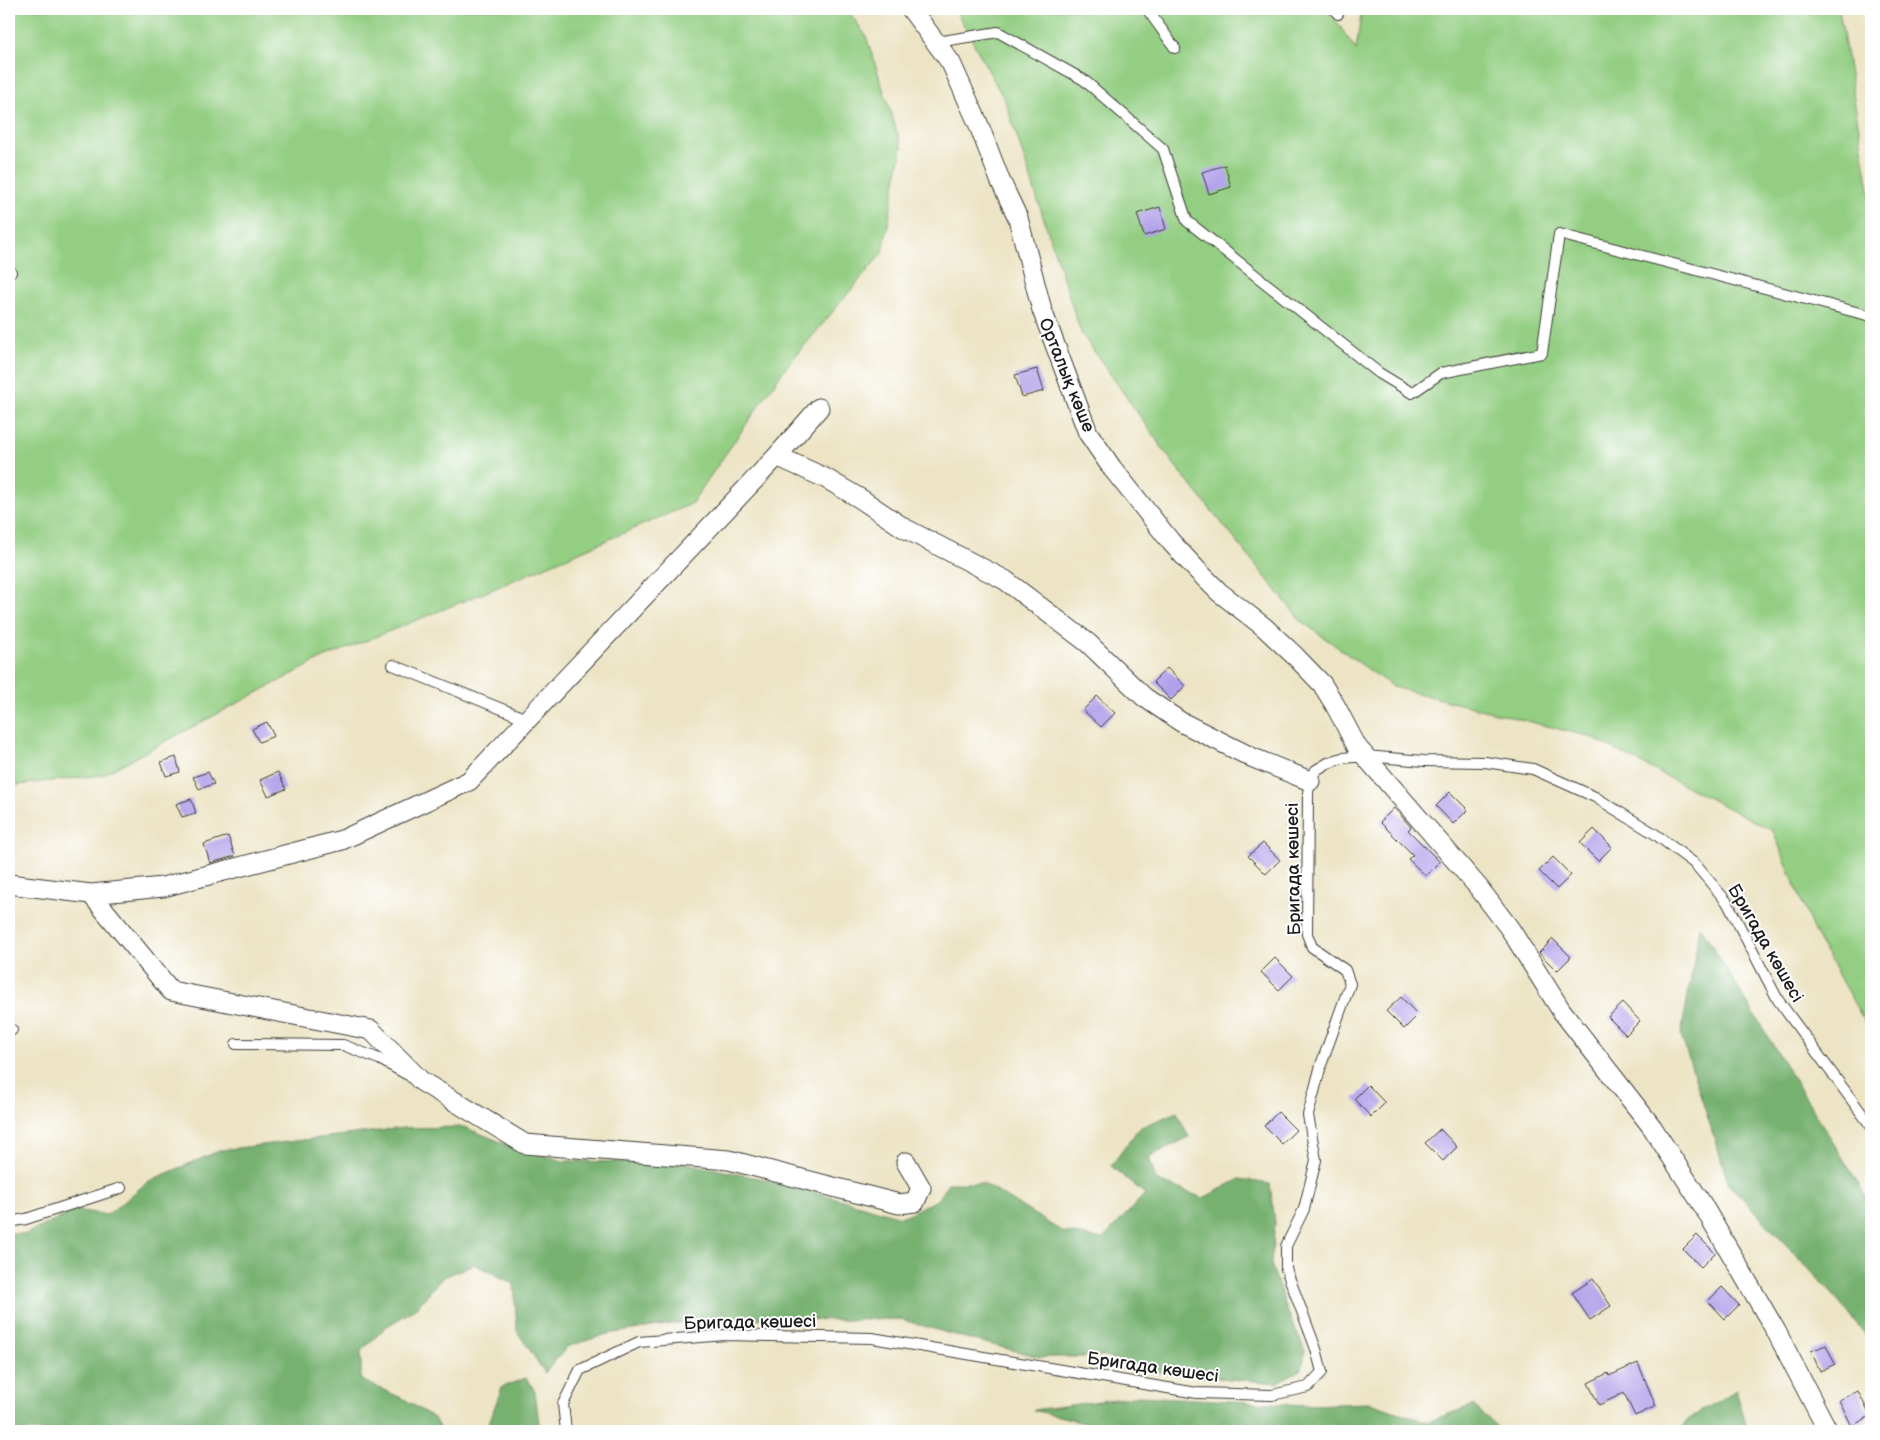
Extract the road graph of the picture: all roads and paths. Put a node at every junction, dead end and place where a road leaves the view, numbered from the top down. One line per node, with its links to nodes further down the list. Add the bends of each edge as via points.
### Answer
1 (910, 9): 3 (street, Орталық көше)
2 (1147, 9): 4 (lane)
3 (937, 42): 5 (lane, via 998,32 1084,80 1163,149 1187,221 1379,373 1412,393 1441,373 1542,353 1558,234); 10 (street, Орталық көше, via 951,63 1018,218 1042,310 1088,433 1112,468 1196,569 1219,592 1264,627 1322,684 1353,741)
4 (1175, 48)
5 (1871, 316)
6 (819, 408): 7 (street)
7 (777, 456): 9 (street); 11 (street, via 825,478 911,532 1006,580 1088,643 1144,697 1180,722 1251,757)
8 (394, 665): 9 (lane)
9 (528, 720): 13 (street, via 469,781 342,840 163,887)
10 (1366, 756): 11 (lane, Бригада көшесі, via 1328,763 1316,770); 16 (lane, Бригада көшесі, via 1485,762 1533,769 1595,797 1655,834 1694,864 1727,902 1778,1000); 21 (street, Орталық көше, via 1479,888 1510,929 1562,1010 1652,1126 1742,1271)
11 (1310, 780): 20 (lane, Бригада көшесі, via 1307,934 1312,948 1345,970 1350,984 1321,1065 1308,1115 1316,1160 1304,1209 1286,1246 1286,1269 1322,1372 1308,1387 1272,1395 1197,1393 872,1338 725,1335 639,1342 580,1370 563,1404)
12 (9, 884): 13 (street)
13 (91, 894): 15 (street, via 171,991 371,1030)
14 (236, 1044): 15 (lane, via 343,1045 379,1059)
15 (420, 1082): 17 (street, via 525,1144 729,1160 899,1204 915,1202 921,1188)
16 (1871, 1126)
17 (906, 1162)
18 (121, 1188): 19 (lane, via 26,1220)
19 (9, 1222)
20 (566, 1431)
21 (1828, 1431)

